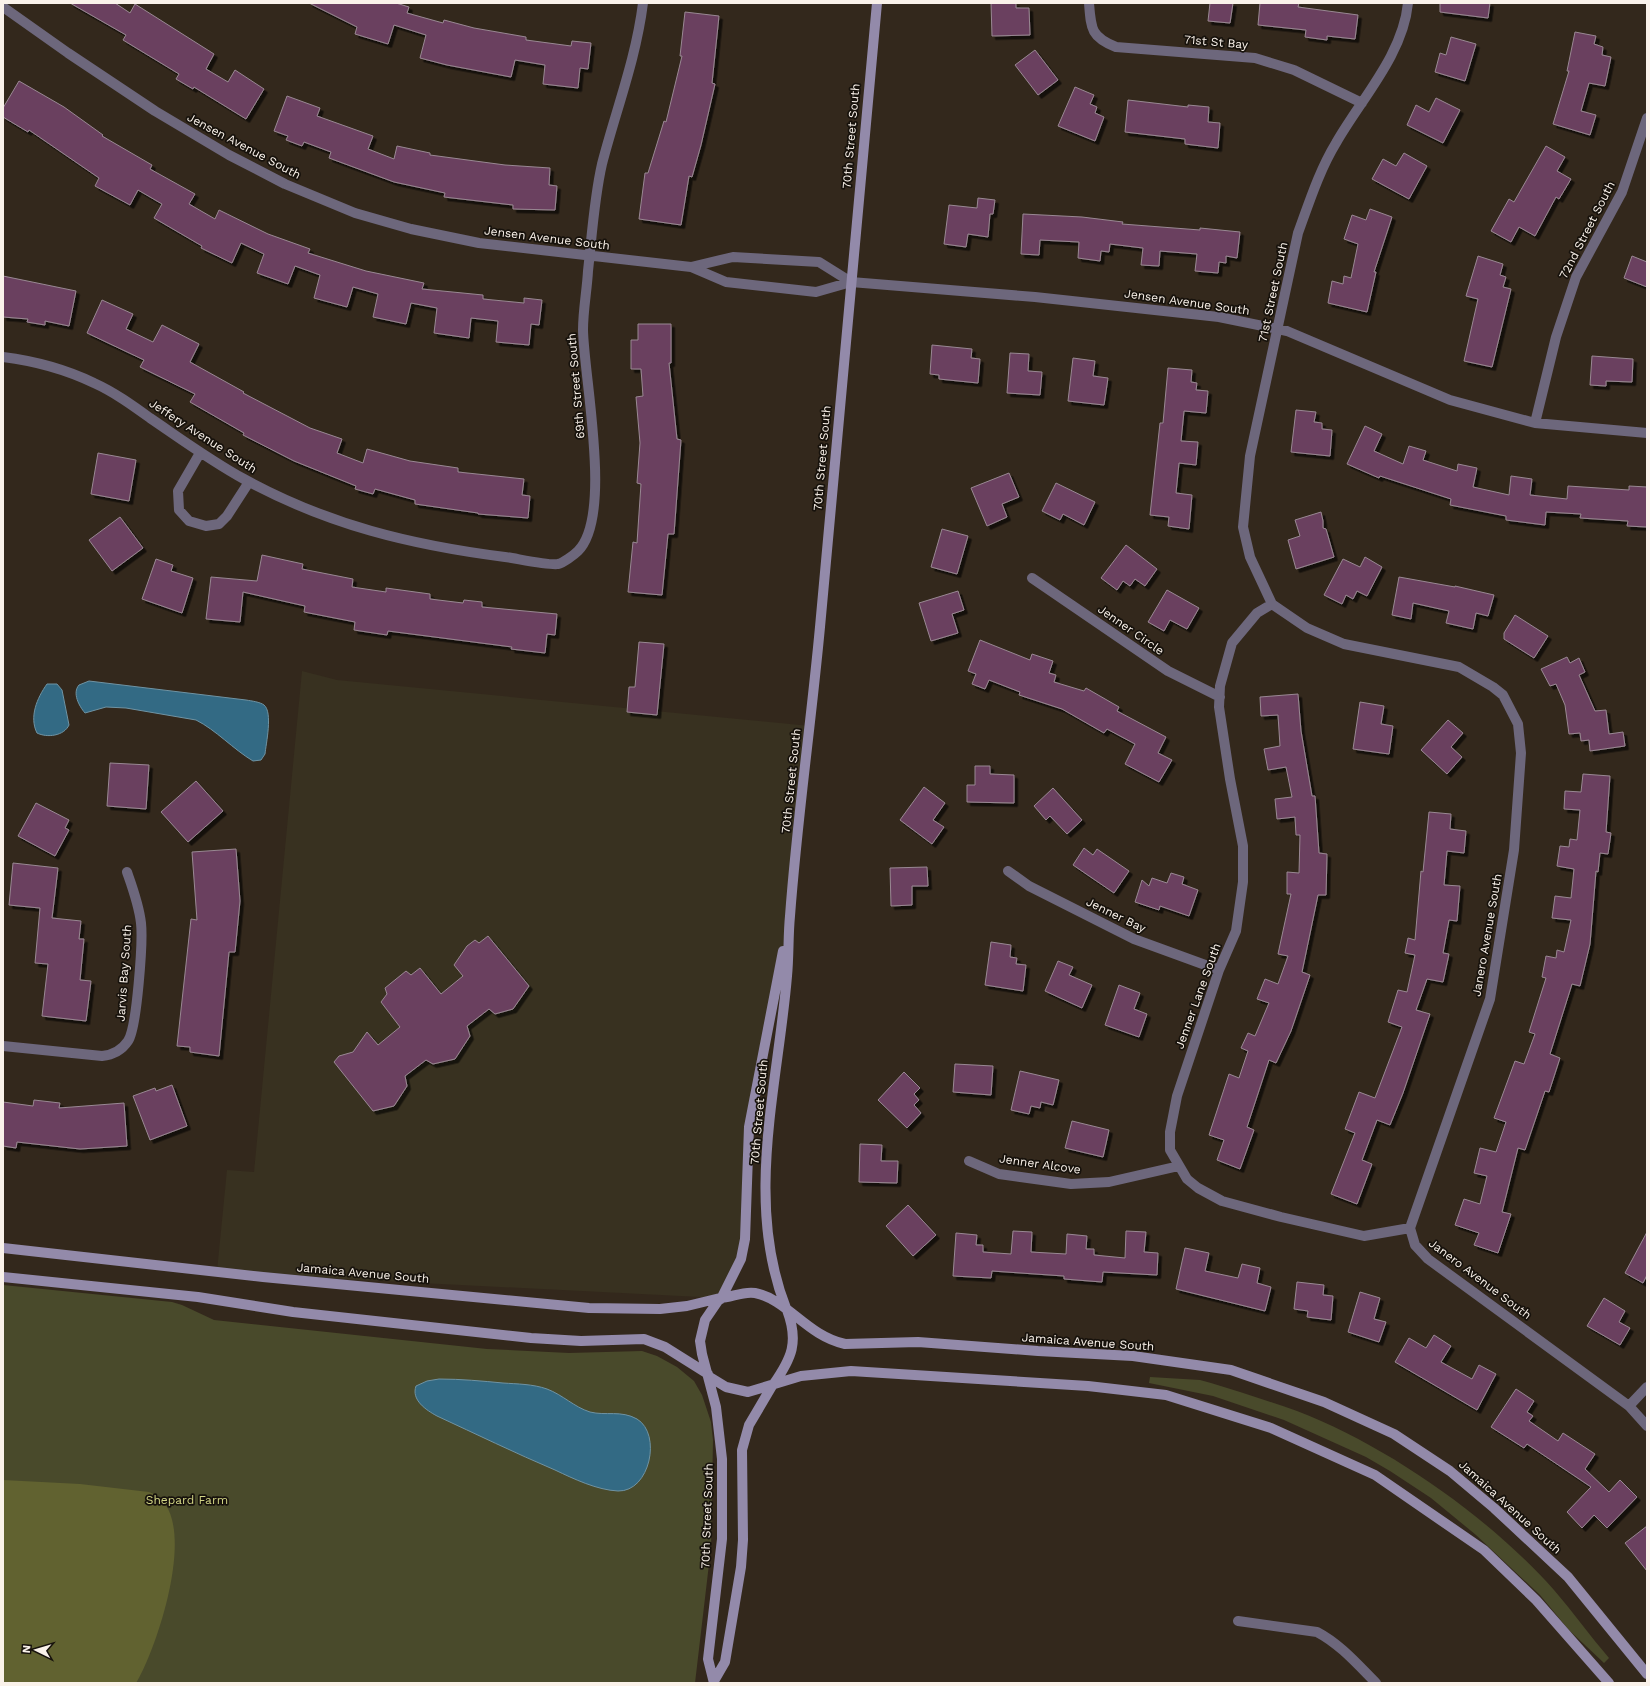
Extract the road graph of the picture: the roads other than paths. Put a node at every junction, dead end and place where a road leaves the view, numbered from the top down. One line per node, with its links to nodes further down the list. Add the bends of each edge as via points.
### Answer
1 (6, 3): 6 (street)
2 (642, 3): 9 (street, 69th Street South, via 629,74 599,178)
3 (876, 3): 11 (street, 70th Street South)
4 (1089, 3): 7 (street, 71st St Bay, via 1090,19 1096,36 1116,47 1255,58 1294,70)
5 (1408, 3): 7 (street, 71st Street South, via 1407,13 1391,57)
6 (3, 7): 9 (street, Jensen Avenue South, via 155,111 228,155 285,184 355,213 411,229 479,243)
7 (1362, 103): 12 (street, 71st Street South, via 1335,144 1311,197 1298,233)
8 (1647, 118): 14 (street, 72nd Street South, via 1622,192 1576,277 1556,337)
9 (590, 256): 10 (street, Jensen Avenue South); 18 (street, 69th Street South, via 583,328 594,423 594,500 590,534)
10 (691, 266): 11 (street, Jensen Avenue South, via 726,282 816,292); 11 (street, Jensen Avenue South, via 733,257 819,262)
11 (851, 282): 12 (street, Jensen Avenue South, via 1043,297 1219,317); 24 (street, 70th Street South, via 819,638)
12 (1278, 329): 14 (street, Jensen Avenue South, via 1450,400); 20 (street, 71st Street South, via 1250,456 1243,527 1250,557)
13 (3, 358): 16 (street, Jeffery Avenue South, via 37,362 97,384 119,396)
14 (1535, 423): 15 (street, Jensen Avenue South)
15 (1647, 434)
16 (200, 453): 17 (street, Jeffery Avenue South); 17 (street, via 178,491 179,510 189,521 206,526 219,524)
17 (249, 482): 18 (street, Jeffery Avenue South, via 304,509 364,529 446,549 558,564)
18 (578, 552)
19 (1032, 578): 21 (street, Jenner Circle, via 1168,671)
20 (1272, 604): 21 (street, Jenner Lane South, via 1256,613 1232,643 1220,686); 29 (street, Janero Avenue South, via 1307,628 1344,644 1459,667 1503,695 1518,724 1521,753 1514,850 1490,998)
21 (1220, 697): 25 (street, Jenner Lane South, via 1219,707 1230,779 1243,846 1243,882 1236,931)
22 (1008, 871): 25 (street, Jenner Bay, via 1029,886 1134,939)
23 (127, 872): 26 (street, Jarvis Bay South, via 138,907 142,931 134,1020 128,1042 112,1054 102,1056)
24 (790, 916): 32 (street, 70th Street South, via 749,1127 745,1240 741,1259); 33 (street, 70th Street South, via 787,975 767,1145 766,1190 770,1253 775,1280)
25 (1219, 970): 28 (street, Jenner Lane South, via 1177,1096 1170,1132 1170,1150)
26 (3, 1046)
27 (969, 1161): 28 (street, Jenner Alcove, via 999,1174 1071,1184 1109,1182)
28 (1179, 1166): 29 (street, Jenner Lane South, via 1187,1179 1198,1188 1222,1201 1281,1217 1364,1236)
29 (1410, 1228): 37 (street, Janero Avenue South, via 1415,1245 1428,1259)
30 (3, 1248): 32 (street, Jamaica Avenue South, via 263,1277 589,1308 660,1310)
31 (3, 1277): 34 (street, via 198,1297 293,1312 531,1338 581,1341 639,1338 660,1344)
32 (720, 1298): 33 (street, via 739,1293 756,1293); 34 (street, via 705,1320 701,1336 702,1354)
33 (786, 1309): 35 (street, via 792,1327 793,1346 788,1362); 40 (street, Jamaica Avenue South, via 820,1335 845,1344 918,1342 1133,1356 1231,1370 1324,1402 1394,1434 1450,1471 1483,1498 1568,1577)
34 (708, 1375): 35 (street, via 726,1387 739,1391 755,1391); 41 (street, 70th Street South, via 718,1418 722,1483 722,1539 708,1659)
35 (772, 1385): 41 (street, 70th Street South, via 749,1425 742,1450 741,1567 725,1662); 43 (street, via 810,1374 864,1371 1088,1386 1166,1395 1271,1428 1375,1475 1484,1550 1536,1600)
36 (1647, 1387): 37 (street)
37 (1629, 1406): 38 (street, Janero Avenue South)
38 (1647, 1426)
39 (1238, 1621): 42 (street, via 1317,1632 1343,1650)
40 (1647, 1674)
41 (714, 1682)
42 (1376, 1683)
43 (1609, 1683)

